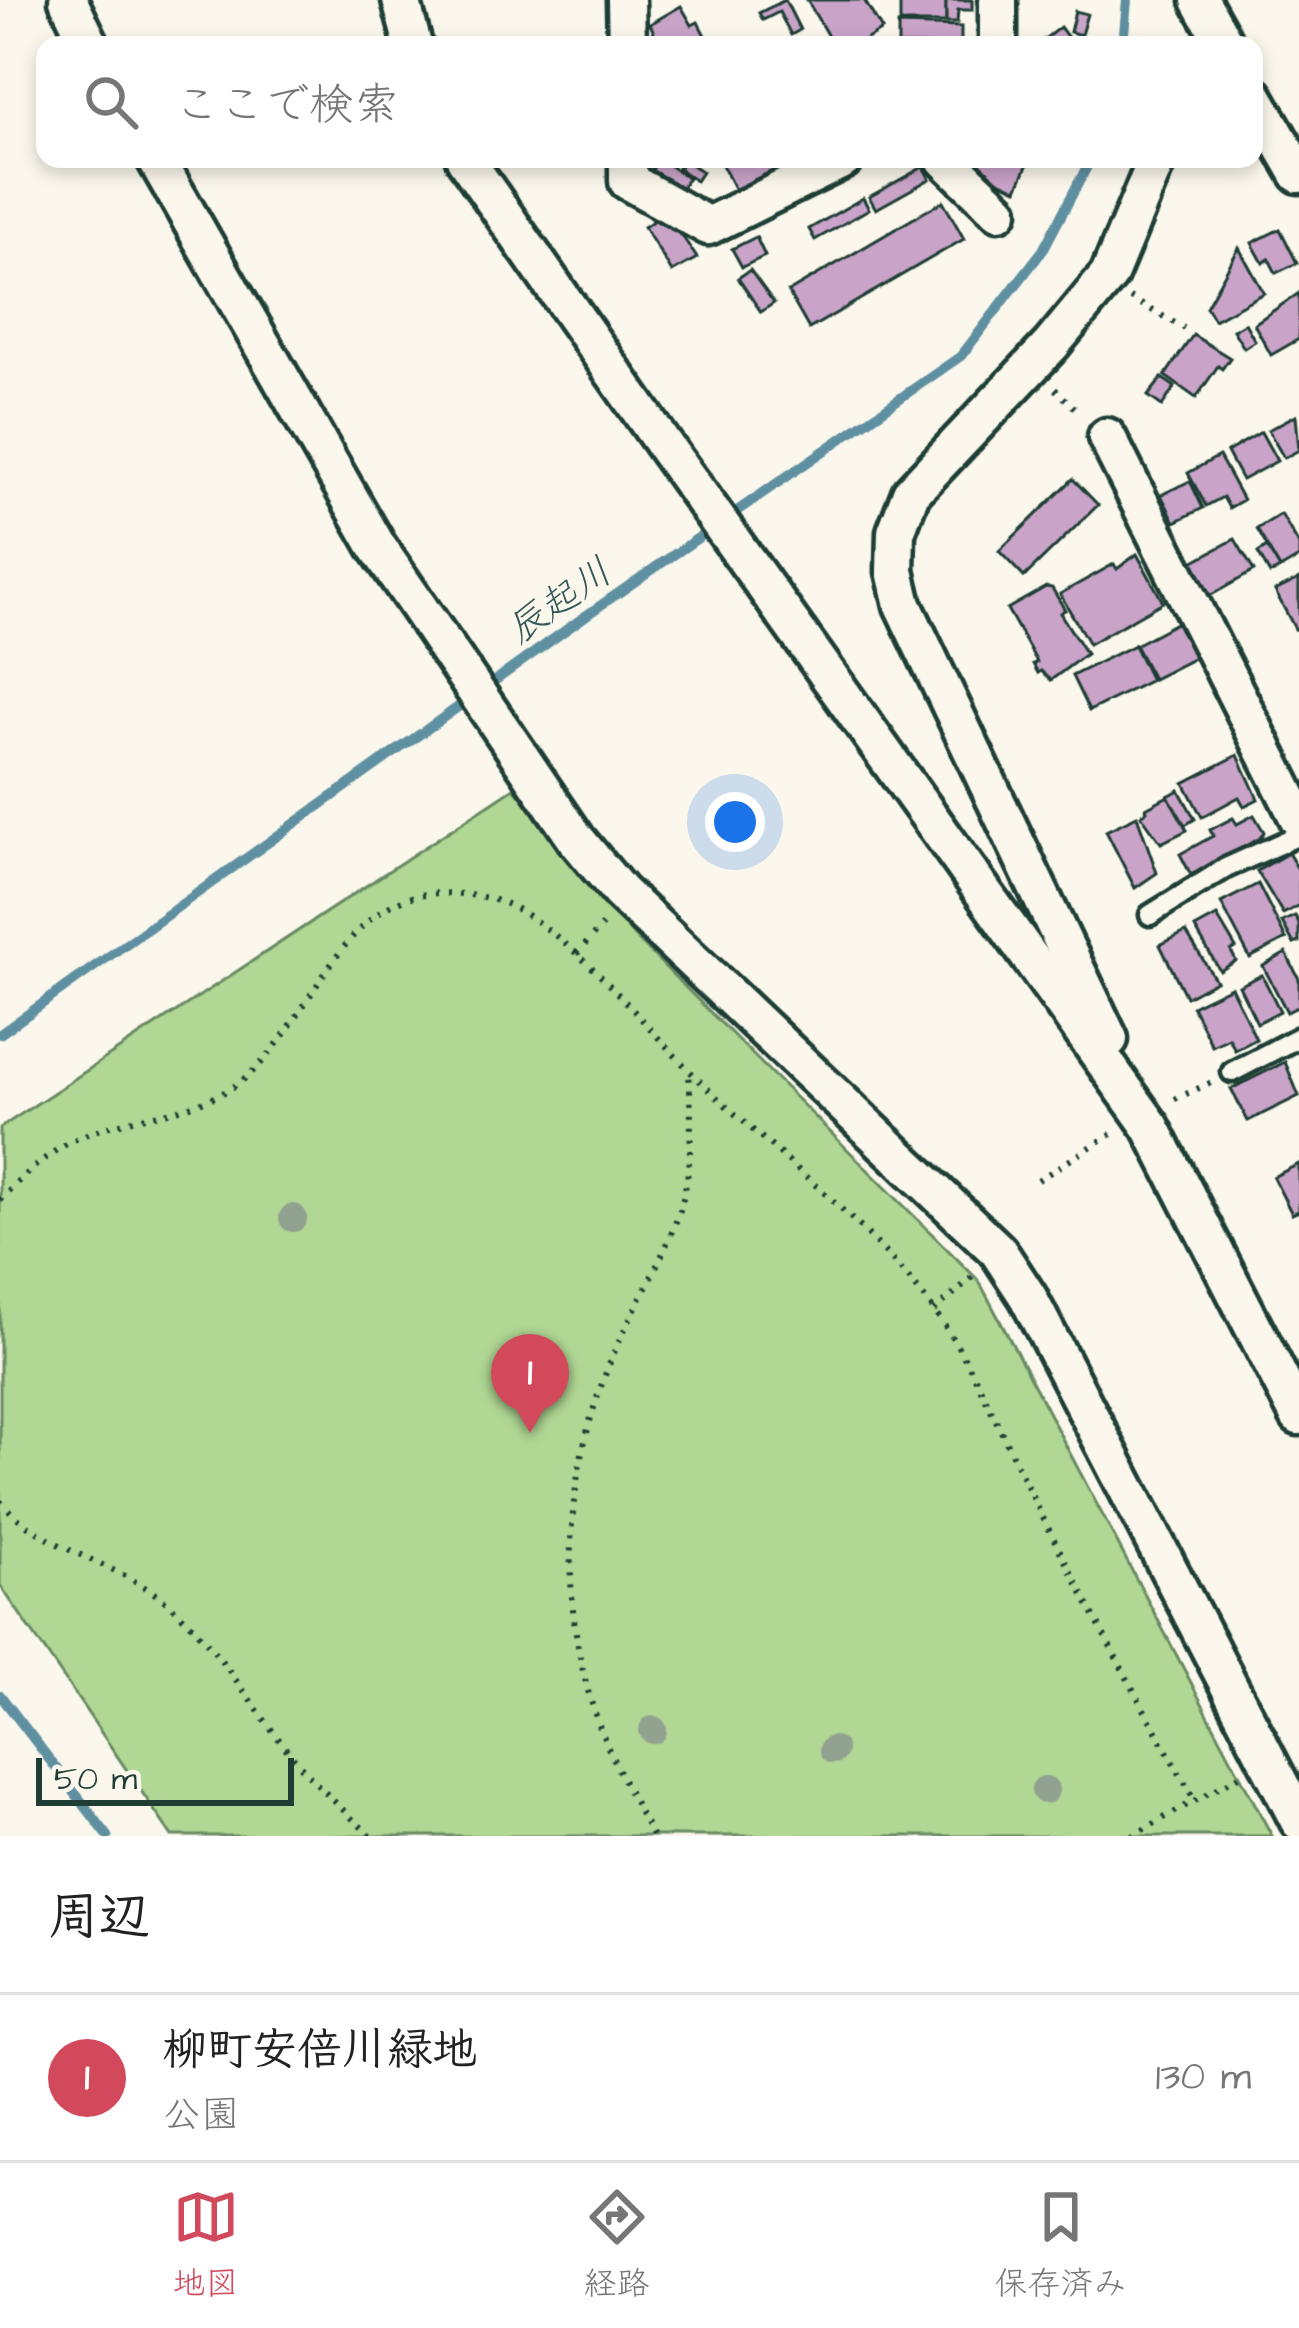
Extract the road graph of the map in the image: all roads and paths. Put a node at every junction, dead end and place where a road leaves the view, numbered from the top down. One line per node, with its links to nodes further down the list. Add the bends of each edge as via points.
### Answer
1 (68, 0): 6 (street)
2 (400, 0): 7 (street)
3 (626, 0): 8 (street)
4 (998, 0): 9 (street)
5 (1198, 0): 10 (street); 11 (street)
6 (86, 36)
7 (410, 36)
8 (627, 36)
9 (998, 36)
10 (1192, 36)
11 (1220, 36)
12 (1263, 111): 19 (street)
13 (160, 168): 31 (street, via 377,546 576,839 620,892)
14 (471, 168): 29 (street)
15 (628, 168): 16 (street, via 628,181 708,226)
16 (826, 168)
17 (954, 168): 20 (street)
18 (1153, 168): 21 (street, via 1109,275)
19 (1299, 174)
20 (999, 211)
21 (1030, 367): 22 (path); 29 (street, via 911,493 896,532 895,571 902,605 957,725)
22 (1106, 437): 23 (street)
23 (1299, 820)
24 (1299, 835): 25 (lane)
25 (1150, 915)
26 (1299, 1037): 28 (lane)
27 (689, 1070): 30 (path, via 581,958 511,906 421,895 382,908 356,934 236,1085 79,1138); 32 (path, via 881,1249); 39 (path, via 684,1194 597,1396 571,1523 574,1612 592,1705)
28 (1232, 1072)
29 (1151, 1127): 33 (street)
30 (0, 1200)
31 (1000, 1254): 32 (path); 35 (street)
32 (934, 1311): 36 (path)
33 (1299, 1415)
34 (0, 1501): 38 (path, via 23,1526 130,1576 181,1615 295,1760)
35 (1267, 1760): 36 (path); 37 (street)
36 (1195, 1801): 40 (path)
37 (1299, 1821)
38 (370, 1836)
39 (652, 1836)
40 (1132, 1836)

